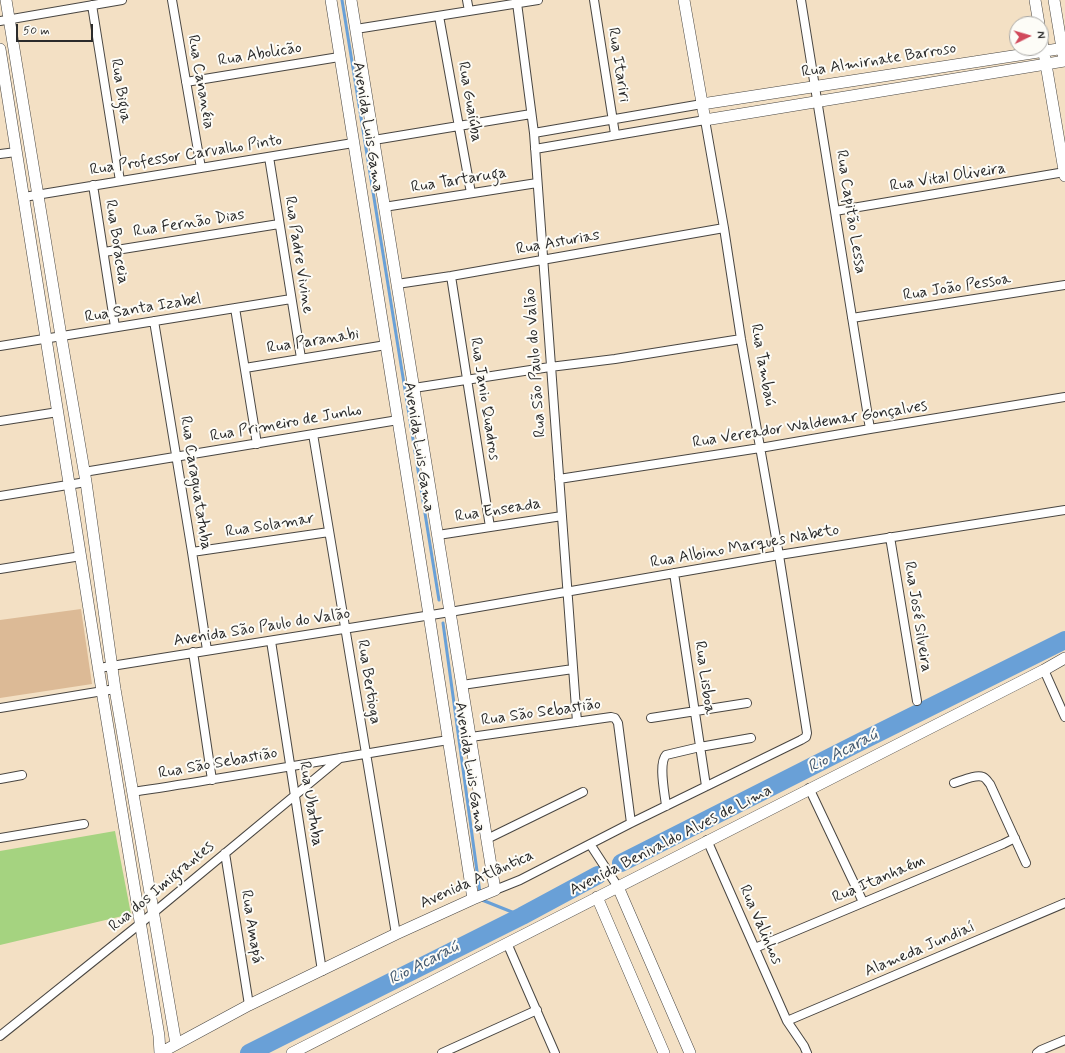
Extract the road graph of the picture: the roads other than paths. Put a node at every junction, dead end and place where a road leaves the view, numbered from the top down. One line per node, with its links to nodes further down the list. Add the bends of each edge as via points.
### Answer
1 (6, 0): 18 (street)
2 (122, 0): 14 (street)
3 (172, 0): 28 (street, Rua Cananéia)
4 (331, 0): 25 (street, Avenida Luis Gama)
5 (351, 0): 19 (street, Avenida Luis Gama)
6 (467, 0): 15 (street)
7 (538, 0): 13 (street)
8 (594, 0): 33 (street, Rua Itariri)
9 (684, 0): 31 (street, Rua Tambaú)
10 (801, 0): 29 (street, Rua Capitão Lessa)
11 (1036, 0): 17 (street)
12 (1054, 0): 20 (street)
13 (517, 3): 15 (street); 32 (street, Rua São Paulo do Valão)
14 (92, 5): 18 (street); 47 (street, Rua Bigua)
15 (468, 11): 16 (street)
16 (439, 16): 19 (street); 35 (street, Rua Guaiúba)
17 (1038, 16)
18 (4, 20): 51 (street)
19 (356, 29): 38 (street, Avenida Luis Gama)
20 (1063, 48): 22 (street, Rua Almirnate Barroso); 26 (street)
21 (0, 49): 41 (street)
22 (1049, 50)
23 (1012, 56): 29 (street, Rua Almirnate Barroso)
24 (1045, 56): 27 (street)
25 (339, 57): 28 (street, Rua Abolicão); 39 (street, Avenida Luis Gama)
26 (1065, 64): 27 (street, Rua Almirnate Barroso)
27 (1046, 65): 30 (street, Rua Almirnate Barroso); 45 (street)
28 (186, 82): 44 (street, Rua Cananéia)
29 (816, 87): 30 (street, Rua Capitão Lessa); 31 (street, Rua Almirnate Barroso)
30 (818, 101): 34 (street, Rua Almirnate Barroso); 54 (street, Rua Capitão Lessa)
31 (702, 104): 33 (street); 34 (street, Rua Tambaú)
32 (531, 114): 35 (street); 36 (street, Rua São Paulo do Valão)
33 (612, 120): 36 (street); 37 (street, Rua Itariri)
34 (705, 120): 37 (street); 56 (street, Rua Tambaú)
35 (459, 126): 38 (street); 50 (street, Rua Guaiúba)
36 (534, 132): 40 (street, Rua São Paulo do Valão)
37 (615, 134): 40 (street)
38 (374, 140): 53 (street, Avenida Luis Gama)
39 (353, 143): 43 (street, Rua Professor Carvalho Pinto); 70 (street, Avenida Luis Gama)
40 (535, 149): 48 (street, Rua São Paulo do Valão)
41 (16, 152): 42 (street); 52 (street)
42 (0, 154)
43 (269, 157): 44 (street, Rua Professor Carvalho Pinto); 55 (street, Rua Padre Vivine)
44 (200, 168): 47 (street, Rua Professor Carvalho Pinto)
45 (1065, 172): 46 (street); 54 (street, Rua Vital Oliveira)
46 (1065, 176)
47 (120, 181): 49 (street, Rua Professor Carvalho Pinto)
48 (537, 183): 50 (street, Rua Tartaruga); 58 (street, Rua São Paulo do Valão)
49 (93, 185): 51 (street, Rua Professor Carvalho Pinto); 57 (street, Rua Boraceia)
50 (471, 193): 53 (street, Rua Tartaruga)
51 (38, 194): 52 (street, Rua Professor Carvalho Pinto); 67 (street)
52 (24, 197): 68 (street)
53 (384, 207): 60 (street, Avenida Luis Gama)
54 (835, 210): 64 (street, Rua Capitão Lessa)
55 (279, 224): 57 (street, Rua Fernão Dias); 62 (street, Rua Padre Vivine)
56 (724, 228): 58 (street, Rua Asturias); 69 (street, Rua Tambaú)
57 (104, 252): 66 (street, Rua Boraceia)
58 (543, 260): 59 (street, Rua Asturias); 73 (street, Rua São Paulo do Valão)
59 (451, 276): 60 (street, Rua Asturias); 75 (street, Rua Janio Quadros)
60 (397, 284): 76 (street, Avenida Luis Gama)
61 (1065, 285): 64 (street, Rua João Pessoa)
62 (291, 299): 63 (street, Rua Santa Izabel); 72 (street, Rua Padre Vivine)
63 (235, 308): 65 (street, Rua Santa Izabel); 74 (street)
64 (852, 318): 81 (street, Rua Capitão Lessa)
65 (154, 321): 66 (street, Rua Santa Izabel); 85 (street, Rua Caraguatatuba)
66 (115, 327): 67 (street, Rua Santa Izabel)
67 (61, 336): 68 (street, Rua Santa Izabel); 86 (street)
68 (46, 339): 71 (street, Rua Santa Izabel); 78 (street)
69 (741, 340): 73 (street); 84 (street, Rua Tambaú)
70 (386, 345): 72 (street, Rua Paranabi); 79 (street, Avenida Luis Gama)
71 (0, 346)
72 (301, 358): 74 (street, Rua Paranabi)
73 (550, 367): 75 (street); 87 (street, Rua São Paulo do Valão)
74 (245, 368): 83 (street)
75 (467, 380): 76 (street); 92 (street, Rua Janio Quadros)
76 (414, 388): 94 (street, Avenida Luis Gama)
77 (1065, 397): 81 (street, Rua Vereador Waldemar Gonçalves)
78 (58, 412): 80 (street); 88 (street)
79 (398, 420): 82 (street, Rua Primeiro de Junho); 103 (street, Avenida Luis Gama)
80 (0, 421)
81 (870, 429): 84 (street, Rua Vereador Waldemar Gonçalves)
82 (313, 434): 83 (street, Rua Primeiro de Junho); 93 (street, Rua Bertioga)
83 (257, 444): 85 (street, Rua Primeiro de Junho)
84 (760, 448): 87 (street, Rua Vereador Waldemar Gonçalves); 98 (street, Rua Tambaú)
85 (176, 457): 86 (street, Rua Primeiro de Junho); 96 (street, Rua Caraguatatuba)
86 (85, 477): 88 (street, Rua Primeiro de Junho); 109 (street)
87 (559, 479): 91 (street, Rua São Paulo do Valão)
88 (70, 485): 89 (street, Rua Primeiro de Junho); 97 (street)
89 (0, 496)
90 (1065, 510): 95 (street, Rua Albino Marques Nabeto)
91 (562, 516): 92 (street, Rua Enseada); 101 (street, Rua São Paulo do Valão)
92 (490, 527): 94 (street, Rua Enseada)
93 (329, 532): 96 (street, Rua Solamar); 104 (street, Rua Bertioga)
94 (438, 535): 102 (street, Avenida Luis Gama)
95 (890, 537): 98 (street, Rua Albino Marques Nabeto); 116 (street, Rua José Silveira)
96 (192, 552): 106 (street, Rua Caraguatatuba)
97 (81, 556): 99 (street); 110 (street)
98 (779, 556): 100 (street, Rua Albino Marques Nabeto); 123 (street, Rua Tambaú)
99 (0, 569)
100 (674, 573): 101 (street, Rua Albino Marques Nabeto); 119 (street, Rua Lisboa)
101 (567, 591): 102 (street, Rua Albino Marques Nabeto); 111 (street, Rua São Paulo do Valão)
102 (450, 612): 103 (street, Rua Albino Marques Nabeto); 113 (street, Avenida Luis Gama)
103 (429, 615): 104 (street, Avenida São Paulo do Valão); 126 (street, Avenida Luis Gama)
104 (345, 629): 105 (street, Avenida São Paulo do Valão); 128 (street, Rua Bertioga)
105 (271, 641): 106 (street, Avenida São Paulo do Valão); 130 (street, Rua Ubatuba)
106 (207, 650): 107 (street, Avenida São Paulo do Valão)
107 (193, 652): 109 (street, Avenida São Paulo do Valão); 133 (street)
108 (1065, 658): 112 (street, Avenida Benivaldo Alves de Lima)
109 (112, 666): 110 (street, Avenida São Paulo do Valão); 114 (street)
110 (98, 668): 115 (street)
111 (573, 669): 113 (street); 122 (street, Rua São Paulo do Valão)
112 (1044, 670): 120 (street); 136 (street, Avenida Benivaldo Alves de Lima)
113 (462, 685): 124 (street, Avenida Luis Gama)
114 (116, 689): 115 (street); 137 (street)
115 (102, 691): 118 (street); 157 (street)
116 (917, 701)
117 (747, 703): 119 (street)
118 (0, 708)
119 (695, 711): 121 (street); 127 (street, Rua Lisboa)
120 (1065, 717)
121 (651, 718)
122 (577, 722): 124 (street, Rua São Sebastião); 141 (street, Rua São Sebastião, via 611,717 618,722)
123 (806, 735): 135 (street, Avenida Atlântica, via 801,740)
124 (471, 737): 145 (street, Avenida Luis Gama)
125 (751, 738): 127 (street)
126 (449, 740): 128 (street, Rua São Sebastião); 153 (street, Avenida Luis Gama)
127 (700, 747): 135 (street, Rua Lisboa); 140 (street, via 666,755 664,758 662,768)
128 (366, 754): 129 (street, Rua São Sebastião); 158 (street, Rua Bertioga)
129 (340, 758): 130 (street, Rua São Sebastião); 139 (street, Rua dos Imigrantes)
130 (290, 766): 133 (street, Rua São Sebastião); 139 (street, Rua Ubatuba)
131 (22, 775): 132 (street)
132 (0, 779)
133 (212, 780): 137 (street, Rua São Sebastião)
134 (954, 783): 144 (street, via 977,776 987,780)
135 (706, 786): 140 (street, Avenida Atlântica)
136 (809, 788): 146 (street, Avenida Benivaldo Alves de Lima); 154 (street)
137 (133, 792): 156 (street)
138 (583, 792): 145 (street)
139 (294, 795): 148 (street, Rua dos Imigrantes); 161 (street, Rua Ubatuba)
140 (666, 806): 141 (street, Avenida Atlântica)
141 (632, 822): 147 (street, Avenida Atlântica)
142 (84, 824): 143 (street)
143 (0, 838)
144 (1015, 838): 149 (street); 154 (street, Rua Itanhaém)
145 (487, 839): 151 (street, Avenida Luis Gama)
146 (707, 840): 150 (street, Avenida Benivaldo Alves de Lima); 160 (street, Rua Valinhos)
147 (590, 844): 150 (street); 151 (street, Avenida Atlântica)
148 (225, 853): 156 (street, Rua dos Imigrantes); 162 (street, Rua Amapá)
149 (1026, 863)
150 (616, 883): 152 (street, Avenida Benivaldo Alves de Lima); 173 (street)
151 (495, 890): 153 (street, Avenida Atlântica)
152 (597, 897): 159 (street, Avenida Benivaldo Alves de Lima); 172 (street)
153 (473, 899): 158 (street, Avenida Atlântica)
154 (862, 902): 160 (street, Rua Itanhaém)
155 (1065, 904): 164 (street, Alameda Jundiaí)
156 (154, 912): 157 (street, Rua dos Imigrantes); 167 (street)
157 (141, 923): 165 (street, Rua dos Imigrantes); 168 (street, via 160,1036)
158 (396, 934): 161 (street, Avenida Atlântica)
159 (507, 943): 163 (street); 169 (street, Avenida Benivaldo Alves de Lima)
160 (755, 948): 164 (street, Rua Valinhos)
161 (322, 970): 162 (street, Avenida Atlântica)
162 (249, 1005): 167 (street, Avenida Atlântica)
163 (537, 1010): 170 (street); 171 (street)
164 (787, 1022): 174 (street, Rua Valinhos)
165 (0, 1036)
166 (1065, 1040): 175 (street)
167 (176, 1044): 168 (street, Avenida Atlântica)
168 (160, 1053)
169 (292, 1053)
170 (442, 1053)
171 (555, 1053)
172 (664, 1053)
173 (690, 1053)
174 (807, 1053)
175 (1037, 1053)

